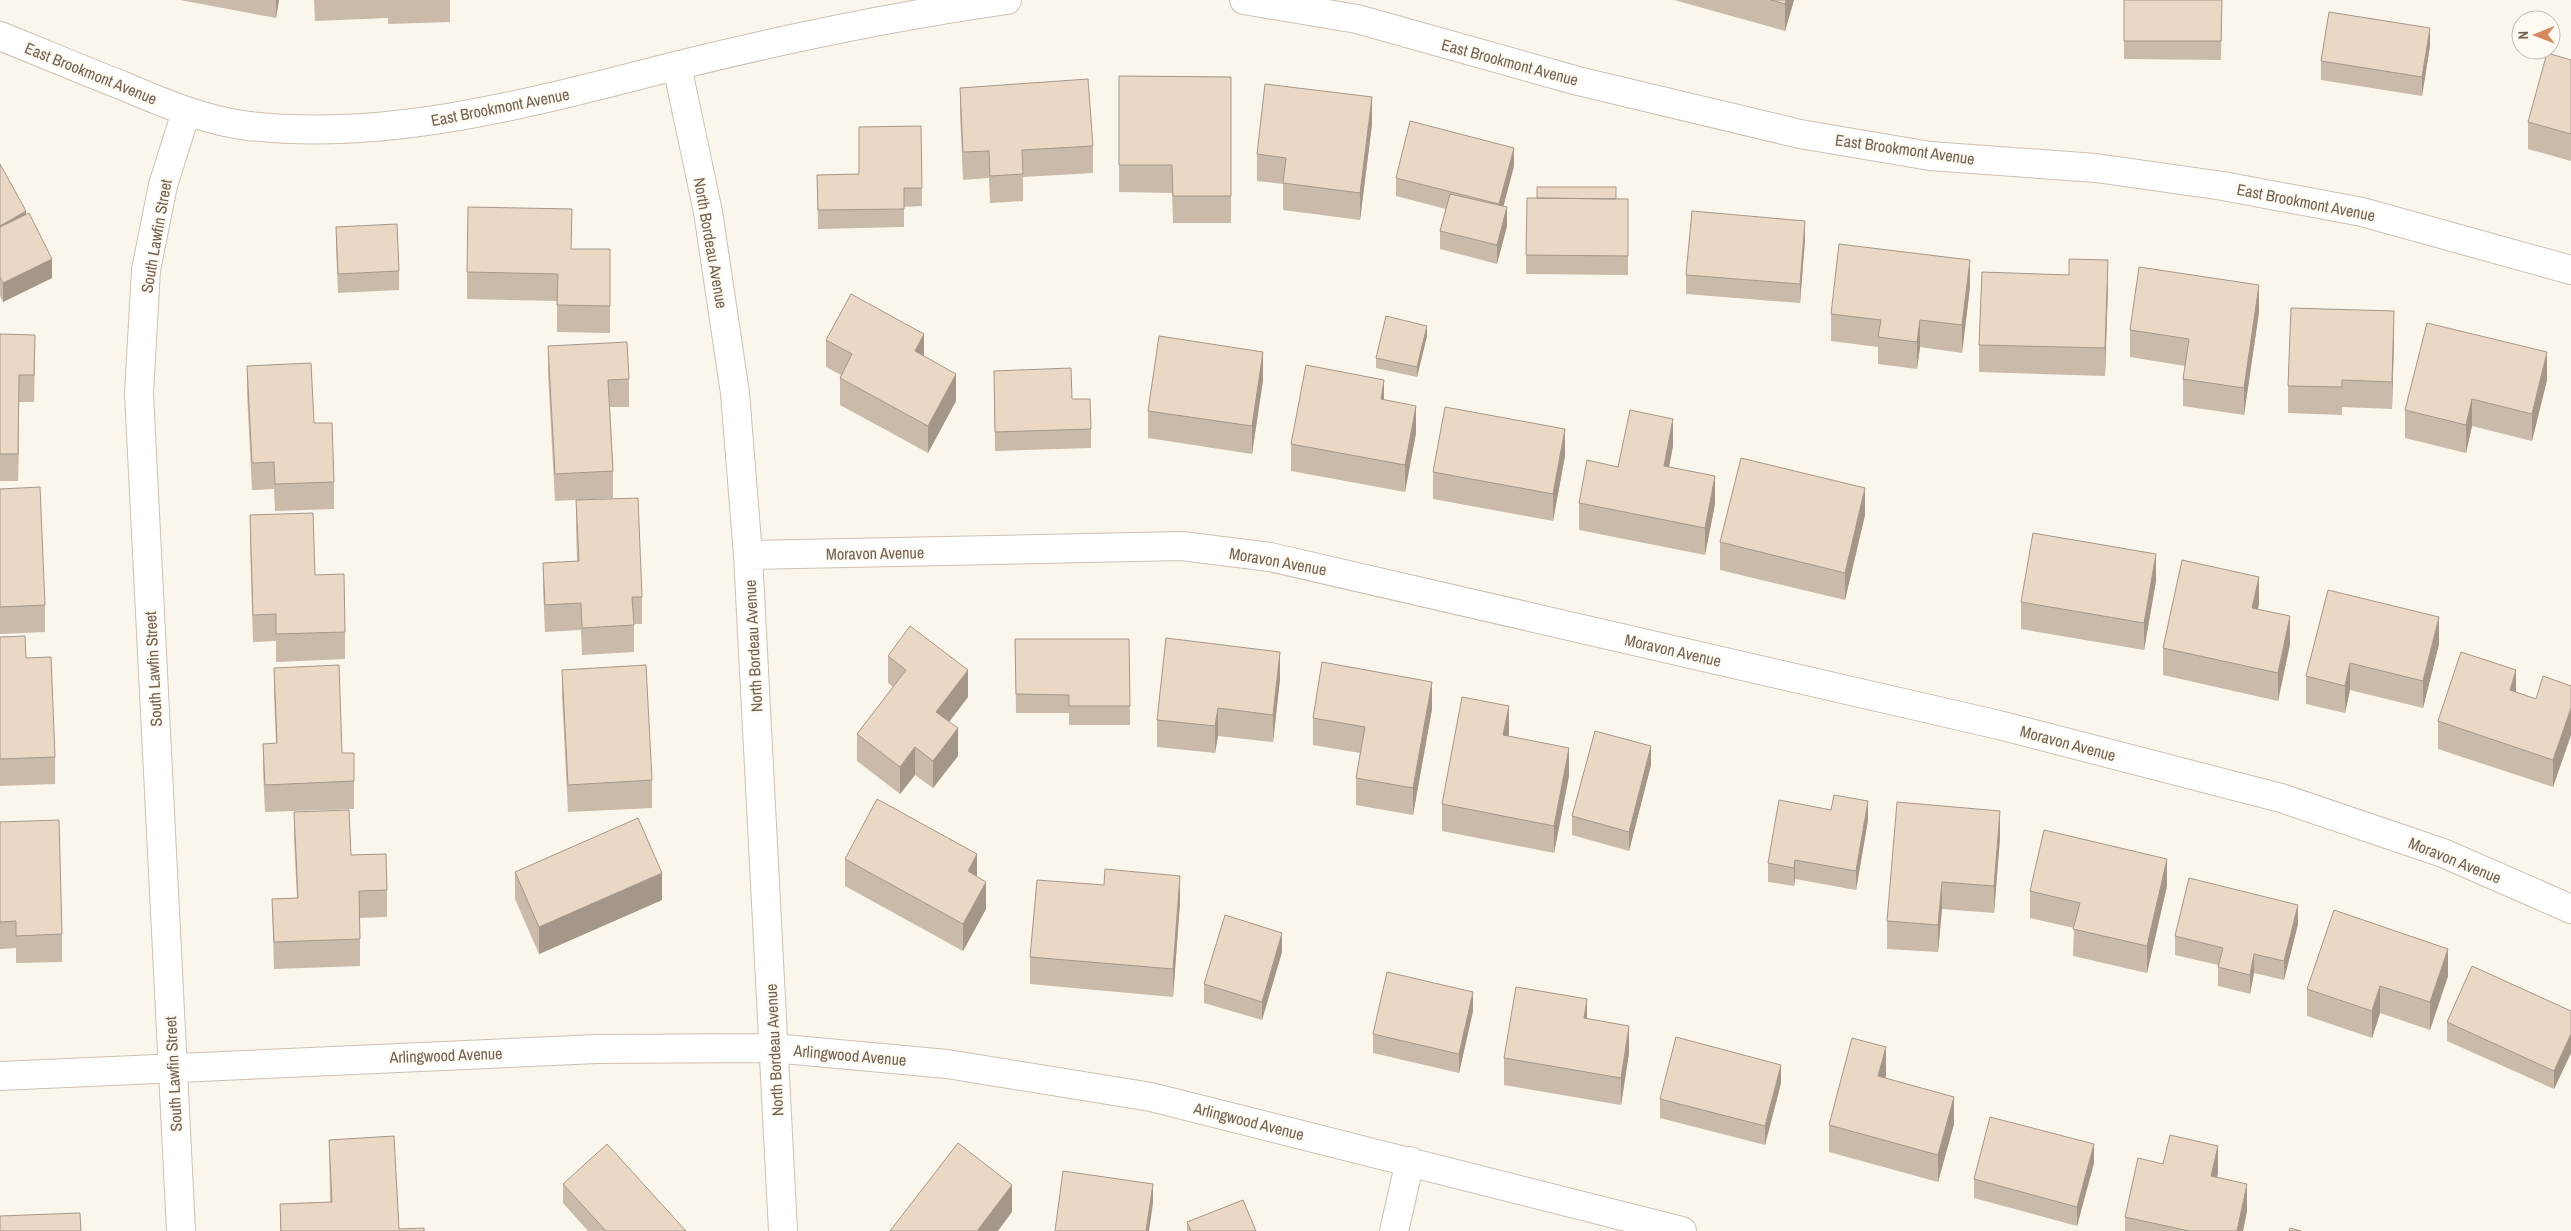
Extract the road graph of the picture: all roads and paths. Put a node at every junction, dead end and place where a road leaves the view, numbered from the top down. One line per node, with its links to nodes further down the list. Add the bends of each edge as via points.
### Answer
1 (1007, 0): 4 (street, East Brookmont Avenue, via 909,14)
2 (1244, 0): 6 (street, East Brookmont Avenue, via 1356,19 1578,81 1800,134 1930,156 2096,168 2223,186 2362,212)
3 (0, 36): 5 (street, East Brookmont Avenue)
4 (676, 66): 5 (street, East Brookmont Avenue, via 571,94 428,121 320,131 247,126); 7 (street, North Bordeau Avenue, via 708,212 735,393)
5 (186, 112): 10 (street, South Lawfin Street, via 163,185 146,270 139,393)
6 (2571, 270)
7 (748, 555): 8 (street, Moravon Avenue, via 1182,546 1270,557 1999,725 2281,798 2443,853); 9 (street, North Bordeau Avenue)
8 (2571, 909)
9 (773, 1048): 10 (street, Arlingwood Avenue, via 597,1049); 12 (street, Arlingwood Avenue, via 947,1064 1151,1097); 14 (street, North Bordeau Avenue)
10 (172, 1067): 11 (street, Arlingwood Avenue); 13 (street, South Lawfin Street)
11 (0, 1076)
12 (1410, 1161): 15 (street); 16 (street, Arlingwood Avenue)
13 (181, 1231)
14 (783, 1231)
15 (1394, 1231)
16 (1682, 1231)

